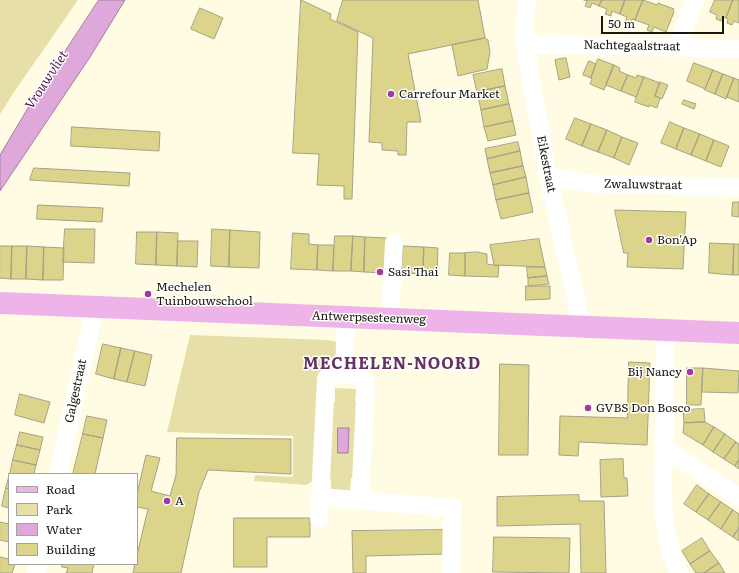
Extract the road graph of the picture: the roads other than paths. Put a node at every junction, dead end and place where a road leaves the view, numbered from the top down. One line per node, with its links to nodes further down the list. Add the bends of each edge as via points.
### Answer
1 (527, 0): 3 (street, Eikestraat, via 524,21)
2 (695, 0): 4 (street)
3 (525, 44): 4 (street, Nachtegaalstraat); 6 (street, Eikestraat)
4 (677, 47): 5 (street, Nachtegaalstraat)
5 (739, 48)
6 (548, 177): 7 (street, Zwaluwstraat, via 597,184); 13 (street, Eikestraat, via 577,302)
7 (739, 187)
8 (394, 243): 12 (street)
9 (0, 303): 10 (main road, Antwerpsesteenweg)
10 (95, 308): 11 (main road, Antwerpsesteenweg); 18 (street, Galgestraat)
11 (346, 318): 12 (main road, Antwerpsesteenweg); 16 (street)
12 (390, 319): 13 (main road, Antwerpsesteenweg)
13 (579, 327): 14 (main road, Antwerpsesteenweg)
14 (665, 330): 15 (main road, Antwerpsesteenweg); 17 (street)
15 (739, 333)
16 (344, 372): 20 (street, via 326,379); 21 (street, via 366,381)
17 (664, 448): 19 (street); 24 (street, via 662,494 666,538)
18 (58, 473)
19 (739, 497)
20 (320, 498): 21 (street); 22 (street)
21 (360, 501): 23 (street, via 452,508)
22 (319, 519)
23 (451, 573)
24 (679, 573)

